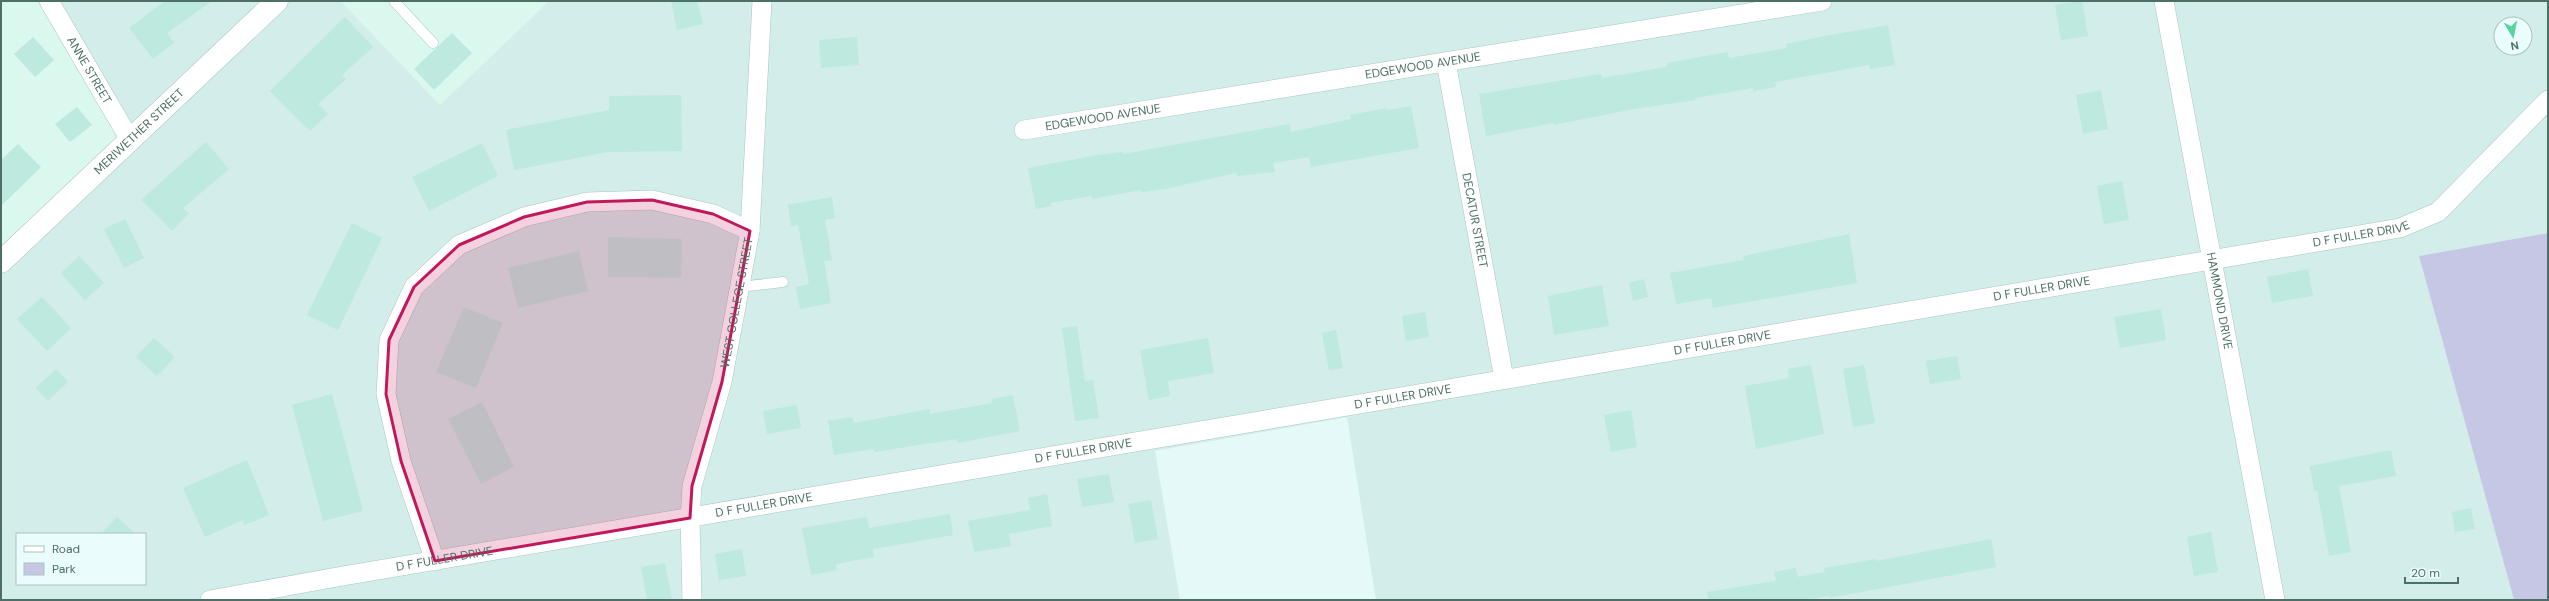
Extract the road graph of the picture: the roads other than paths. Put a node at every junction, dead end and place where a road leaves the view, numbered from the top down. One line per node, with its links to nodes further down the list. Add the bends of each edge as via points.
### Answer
1 (49, 1): 11 (street, ANNE STREET)
2 (276, 1): 11 (street, MERIWETHER STREET)
3 (394, 1): 7 (lane)
4 (762, 1): 12 (street, WEST COLLEGE STREET)
5 (1822, 1): 8 (street, EDGEWOOD AVENUE)
6 (2164, 1): 13 (street, HAMMOND DRIVE)
7 (433, 43)
8 (1446, 62): 10 (street, EDGEWOOD AVENUE); 17 (street, DECATUR STREET)
9 (2548, 100): 13 (street, D F FULLER DRIVE, via 2438,212 2400,228)
10 (1024, 130)
11 (130, 140): 14 (street, MERIWETHER STREET)
12 (750, 231): 16 (street, WEST COLLEGE STREET); 19 (street, via 714,214 652,200 586,202 524,217 459,245 414,287 389,340 386,394 401,460)
13 (2212, 260): 17 (street, D F FULLER DRIVE); 23 (street, HAMMOND DRIVE)
14 (1, 262)
15 (783, 282): 16 (lane)
16 (740, 287): 18 (street, WEST COLLEGE STREET, via 722,382 692,486)
17 (1504, 379): 18 (street, D F FULLER DRIVE)
18 (690, 518): 19 (street, D F FULLER DRIVE); 22 (street, WEST COLLEGE STREET)
19 (435, 561): 20 (street, D F FULLER DRIVE)
20 (231, 598): 21 (street, D F FULLER DRIVE)
21 (210, 600)
22 (692, 600)
23 (2275, 600)

